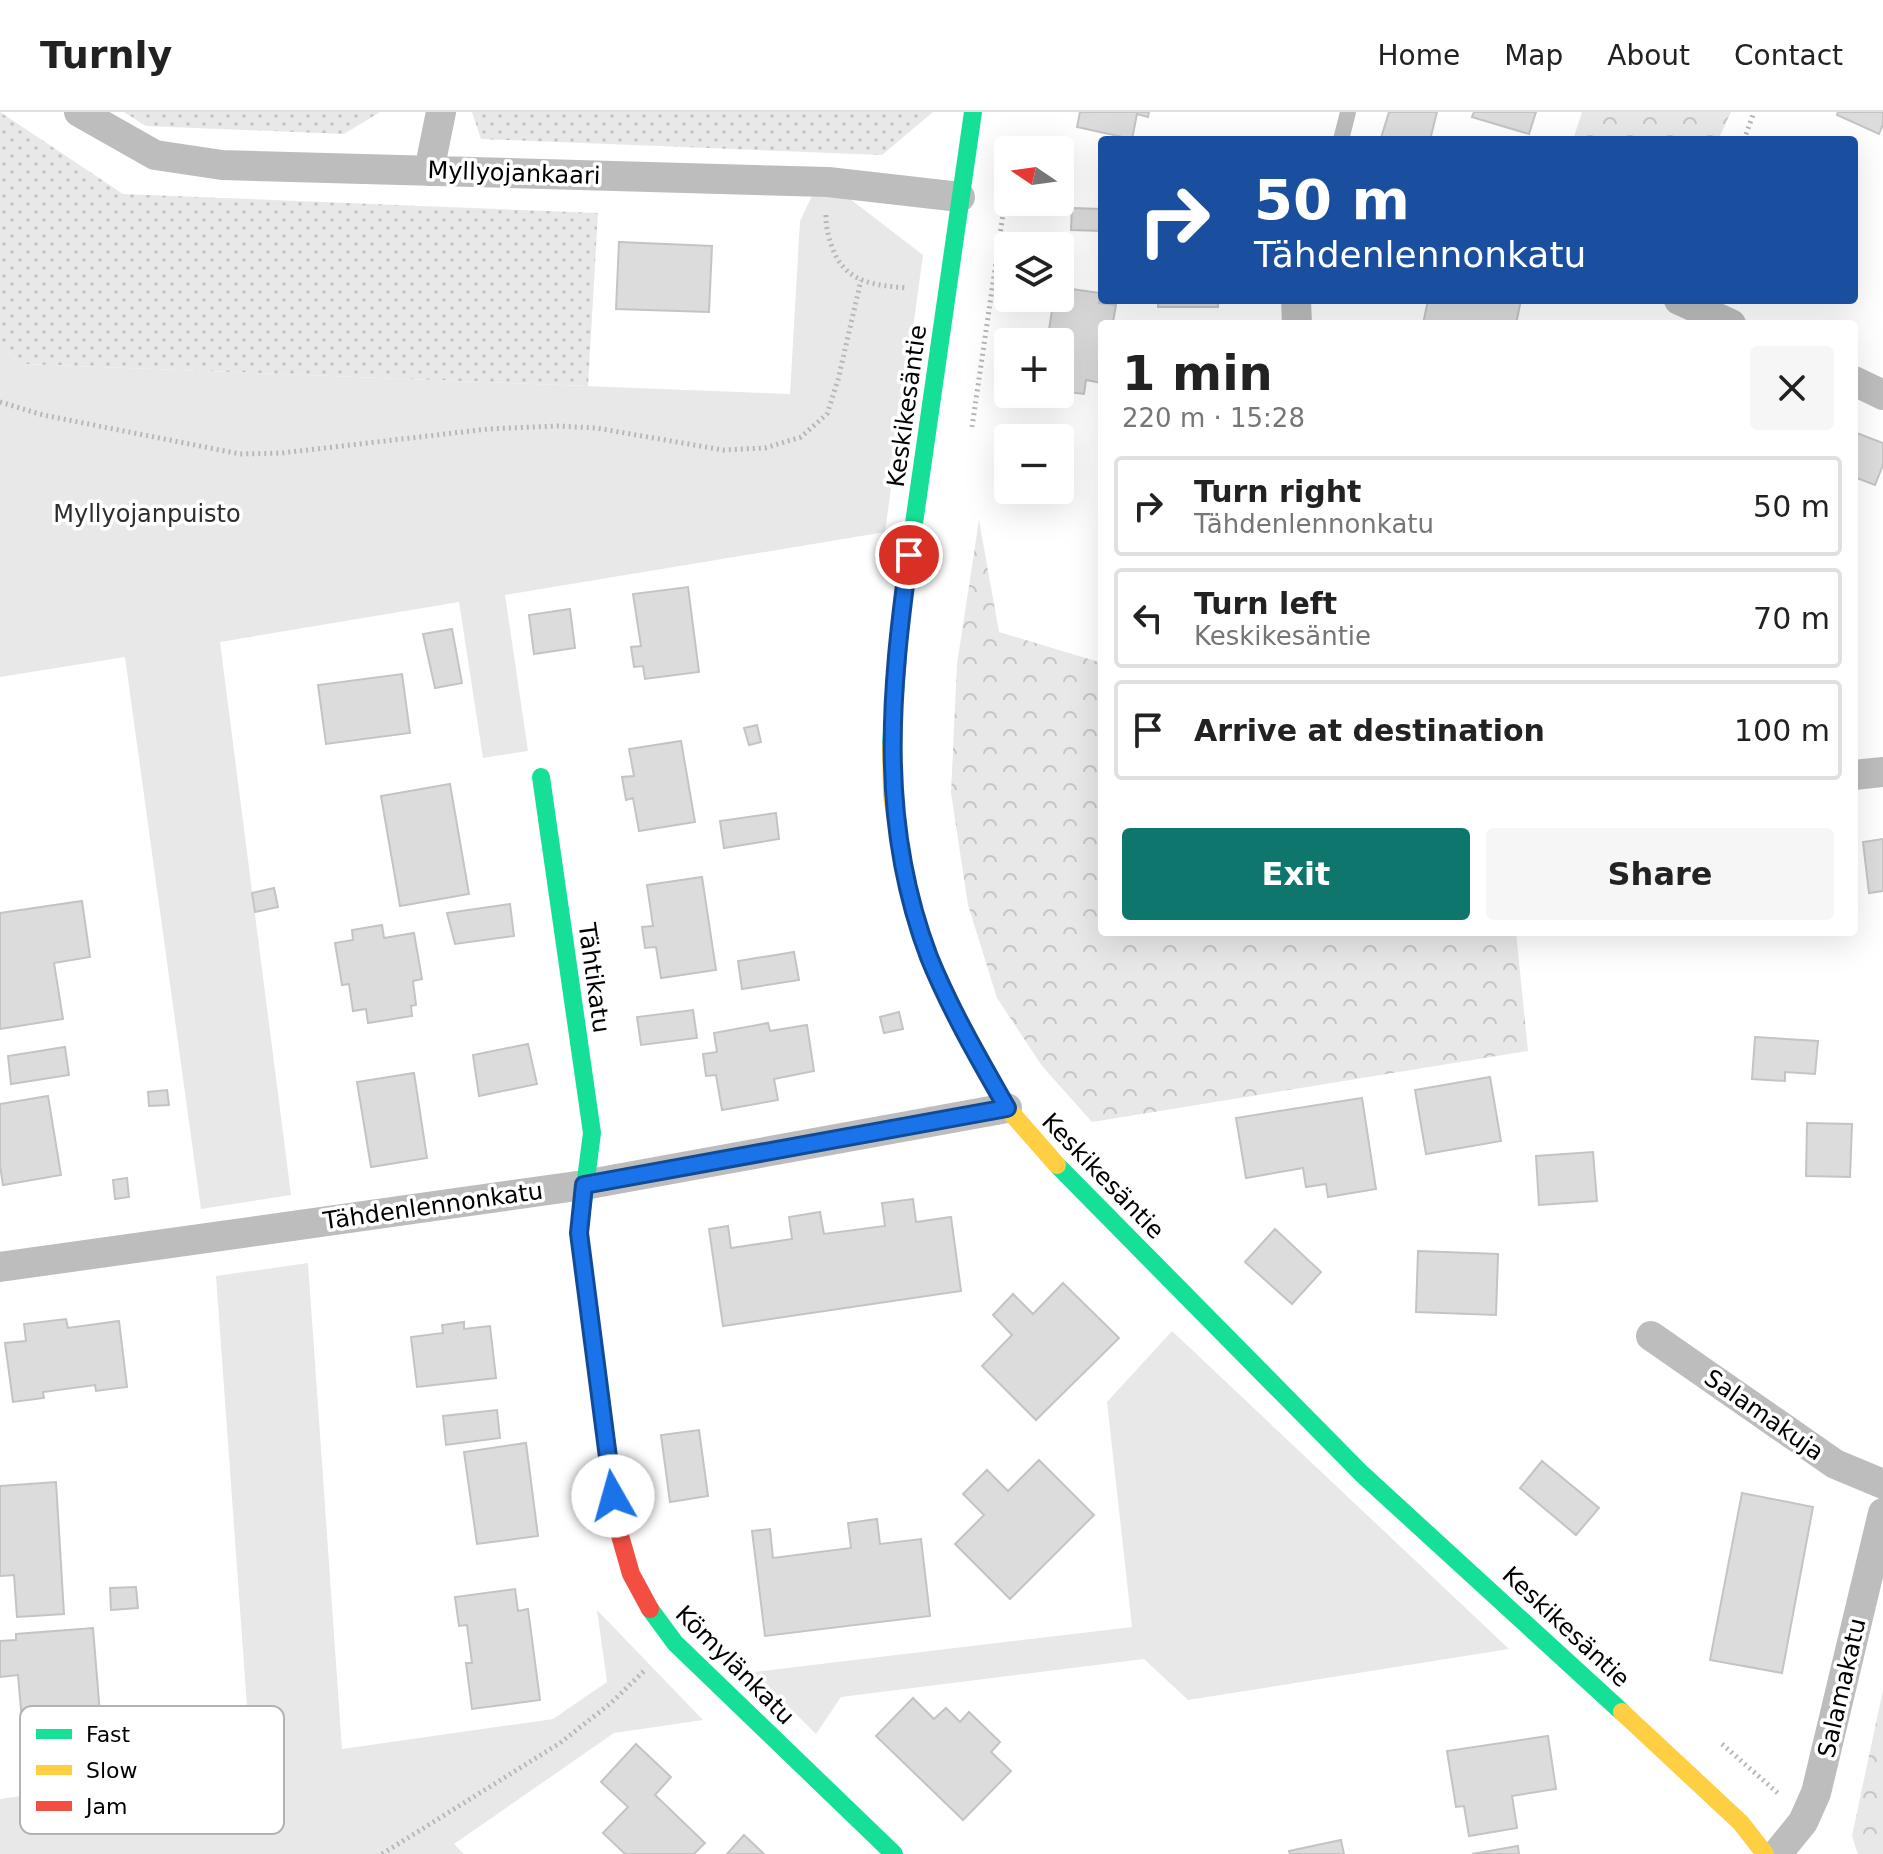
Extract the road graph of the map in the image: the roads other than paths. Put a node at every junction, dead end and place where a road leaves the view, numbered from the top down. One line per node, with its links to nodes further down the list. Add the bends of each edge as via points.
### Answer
1 (79, 112): 6 (street, Myllyojankaari, via 155,155 222,165)
2 (441, 112): 6 (street)
3 (973, 112): 7 (street, Keskikesäntie)
4 (1348, 112): 5 (lane)
5 (1342, 136)
6 (429, 171): 7 (street, Myllyojankaari, via 828,182)
7 (960, 197): 15 (street, Keskikesäntie, via 901,614 892,795 912,904 929,957)
8 (1688, 304): 9 (street)
9 (1722, 320)
10 (1858, 383): 11 (street)
11 (1883, 395)
12 (1883, 772): 13 (street)
13 (1858, 775)
14 (541, 777): 16 (street, Tähtikatu, via 592,1133)
15 (1007, 1108): 16 (street, Tähdenlennonkatu); 22 (street, Keskikesäntie, via 1362,1474 1704,1787)
16 (584, 1185): 17 (street, Tähdenlennonkatu); 21 (street, Kömylänkatu, via 579,1233 617,1525 638,1592 675,1643)
17 (0, 1267)
18 (1651, 1336): 19 (street, Salamakuja, via 1835,1464)
19 (1883, 1484)
20 (1883, 1513): 23 (street, Salamakatu, via 1825,1762 1803,1822)
21 (894, 1854)
22 (1765, 1854)
23 (1777, 1854)

